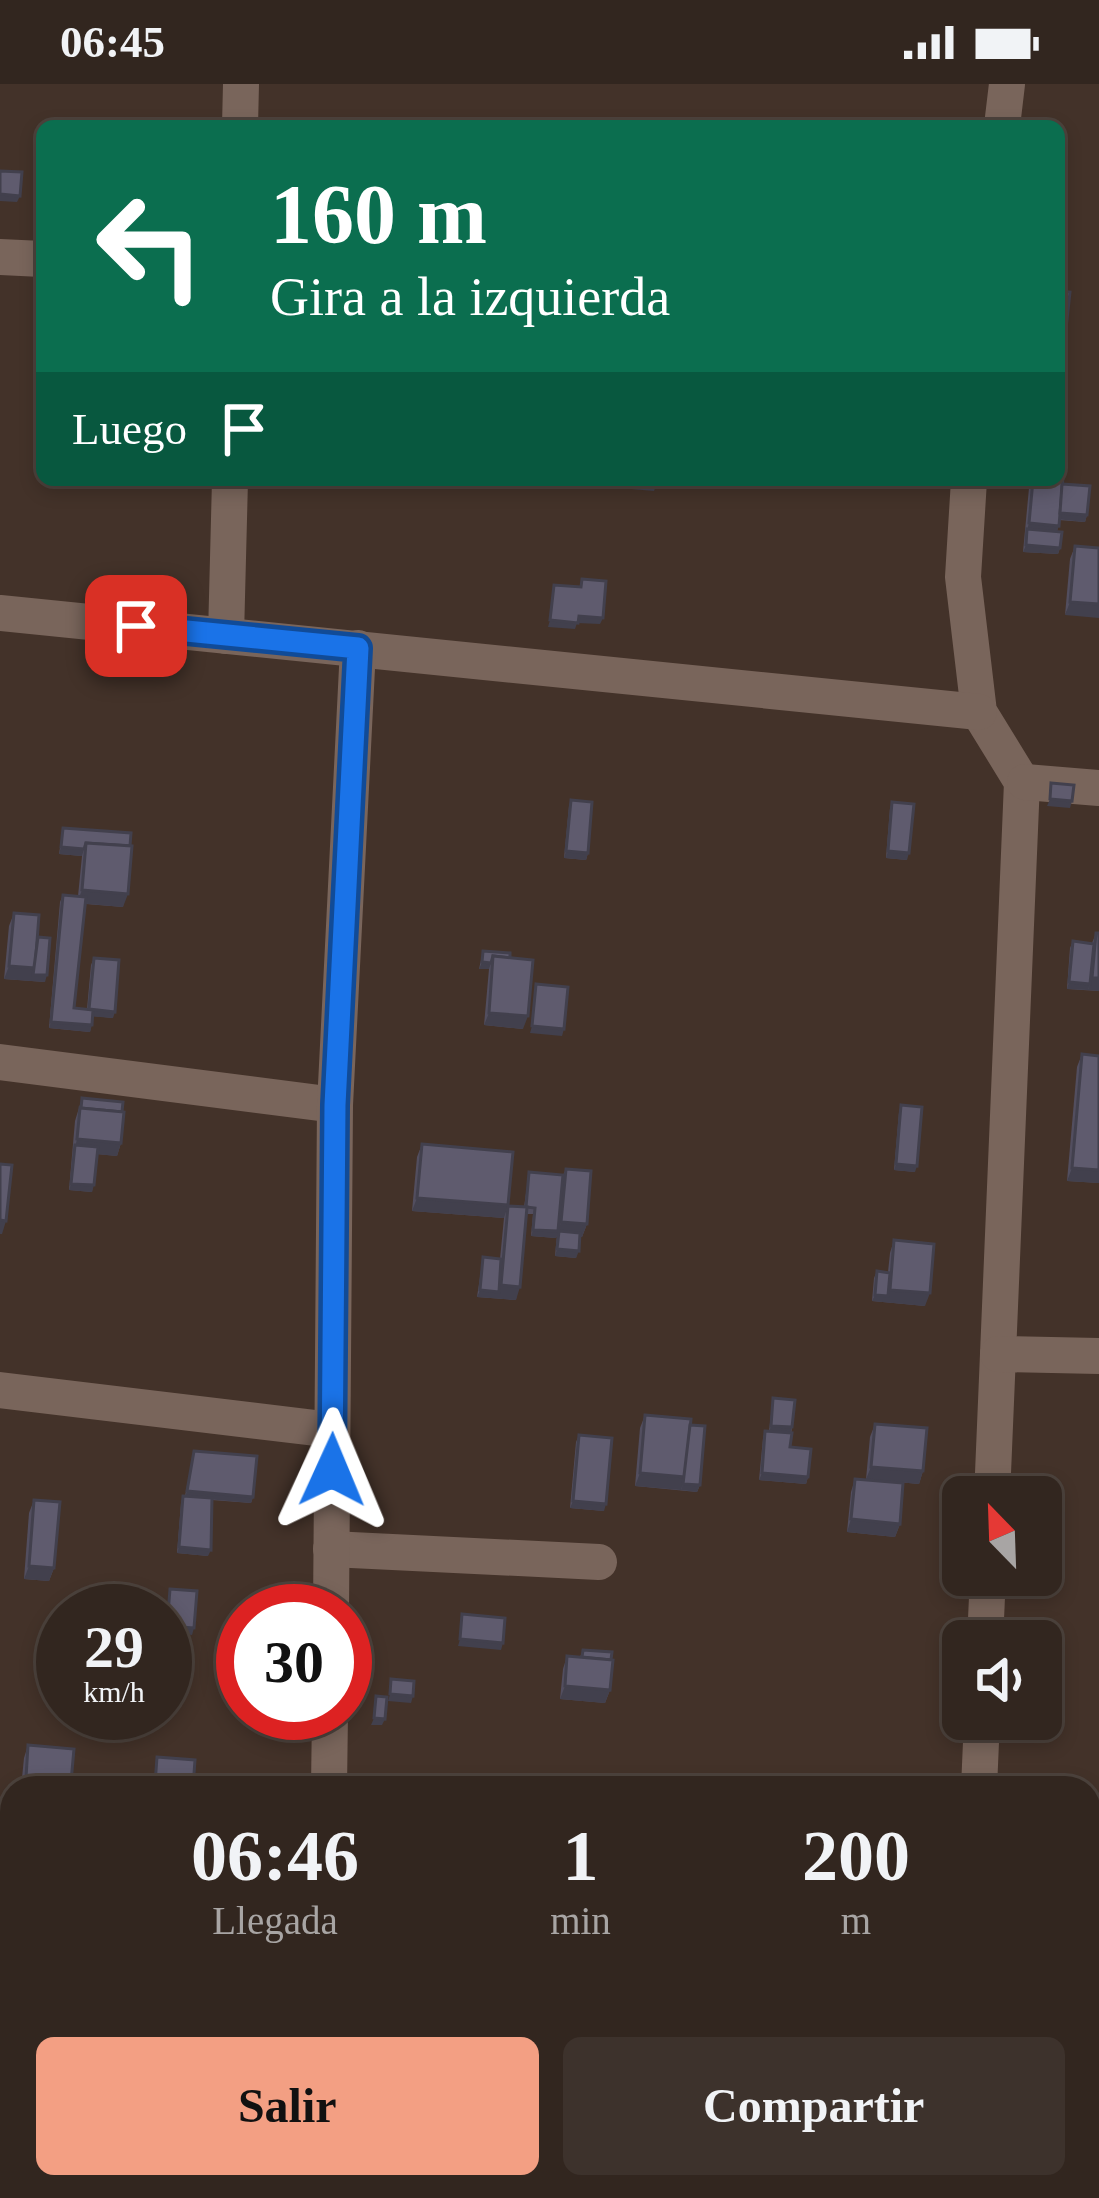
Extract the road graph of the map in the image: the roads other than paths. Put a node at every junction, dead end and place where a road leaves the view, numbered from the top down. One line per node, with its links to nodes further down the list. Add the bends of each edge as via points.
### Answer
1 (241, 84): 3 (street)
2 (1007, 84): 4 (street)
3 (240, 120)
4 (1003, 120)
5 (0, 257): 6 (street)
6 (36, 260)
7 (230, 486): 10 (street)
8 (969, 486): 12 (street, via 963,577)
9 (0, 613): 10 (street)
10 (226, 636): 11 (street)
11 (358, 648): 12 (street); 16 (street)
12 (979, 712): 13 (street)
13 (1022, 782): 14 (street); 17 (street)
14 (1099, 788)
15 (0, 1062): 16 (street)
16 (335, 1105): 20 (street)
17 (998, 1354): 18 (street); 21 (street)
18 (1099, 1357)
19 (0, 1390): 20 (street)
20 (332, 1430): 22 (street)
21 (993, 1476)
22 (331, 1549): 23 (street); 24 (street)
23 (599, 1562)
24 (331, 1584)
25 (330, 1740): 27 (street)
26 (981, 1740): 28 (street)
27 (329, 1776)
28 (980, 1776)

